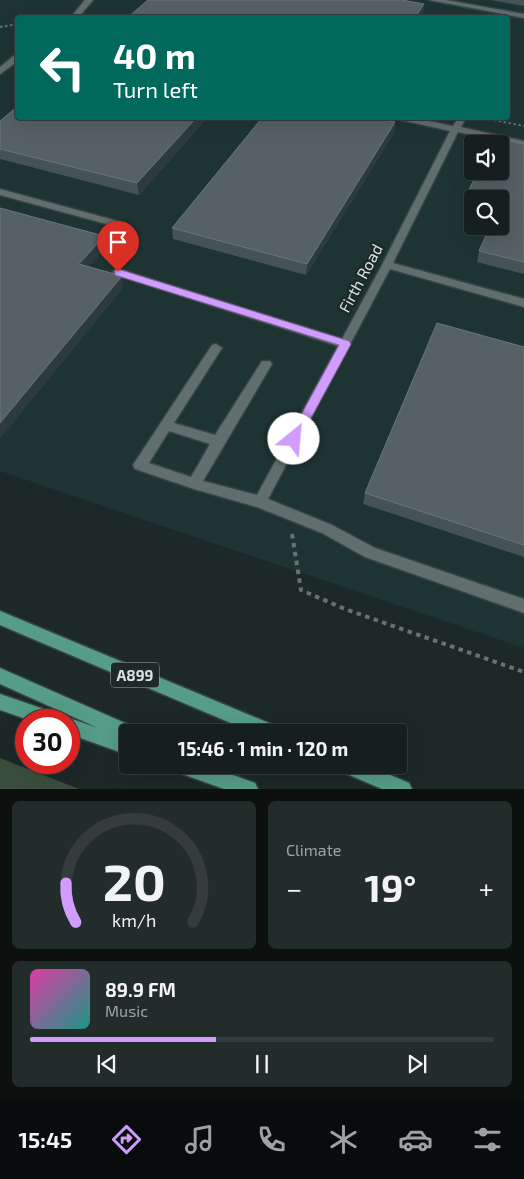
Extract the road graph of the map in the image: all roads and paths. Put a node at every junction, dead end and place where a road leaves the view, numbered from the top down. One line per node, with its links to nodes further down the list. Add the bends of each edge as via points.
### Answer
1 (89, 0): 4 (street)
2 (433, 0): 3 (street)
3 (512, 14): 5 (street); 6 (street)
4 (76, 15)
5 (524, 16)
6 (510, 19)
7 (15, 24): 8 (path)
8 (0, 27)
9 (15, 59): 10 (street)
10 (0, 71)
11 (413, 120): 15 (street)
12 (461, 120): 15 (street, Firth Road)
13 (494, 120): 14 (path)
14 (524, 126)
15 (456, 129): 16 (street); 19 (street, Firth Road)
16 (524, 144)
17 (0, 192): 18 (street)
18 (121, 225)
19 (387, 265): 21 (street); 22 (street, Firth Road)
20 (118, 272): 22 (street)
21 (524, 303)
22 (345, 344): 28 (street, Firth Road)
23 (216, 348): 25 (street)
24 (266, 364): 26 (street)
25 (166, 425): 26 (street); 27 (street, via 140,464)
26 (218, 441): 27 (street)
27 (194, 484): 28 (street)
28 (260, 502): 29 (street)
29 (291, 515): 30 (street, via 327,529 370,553); 32 (path, via 293,549 302,590 345,609)
30 (524, 606)
31 (0, 618): 36 (main road, A899)
32 (524, 672)
33 (0, 676): 37 (main road)
34 (0, 702): 35 (main road)
35 (20, 709)
36 (251, 724)
37 (119, 729)
38 (80, 730): 39 (main road)
39 (119, 743)
40 (206, 774): 43 (main road)
41 (222, 774): 44 (main road)
42 (367, 774): 45 (main road)
43 (249, 789)
44 (256, 789)
45 (403, 789)

